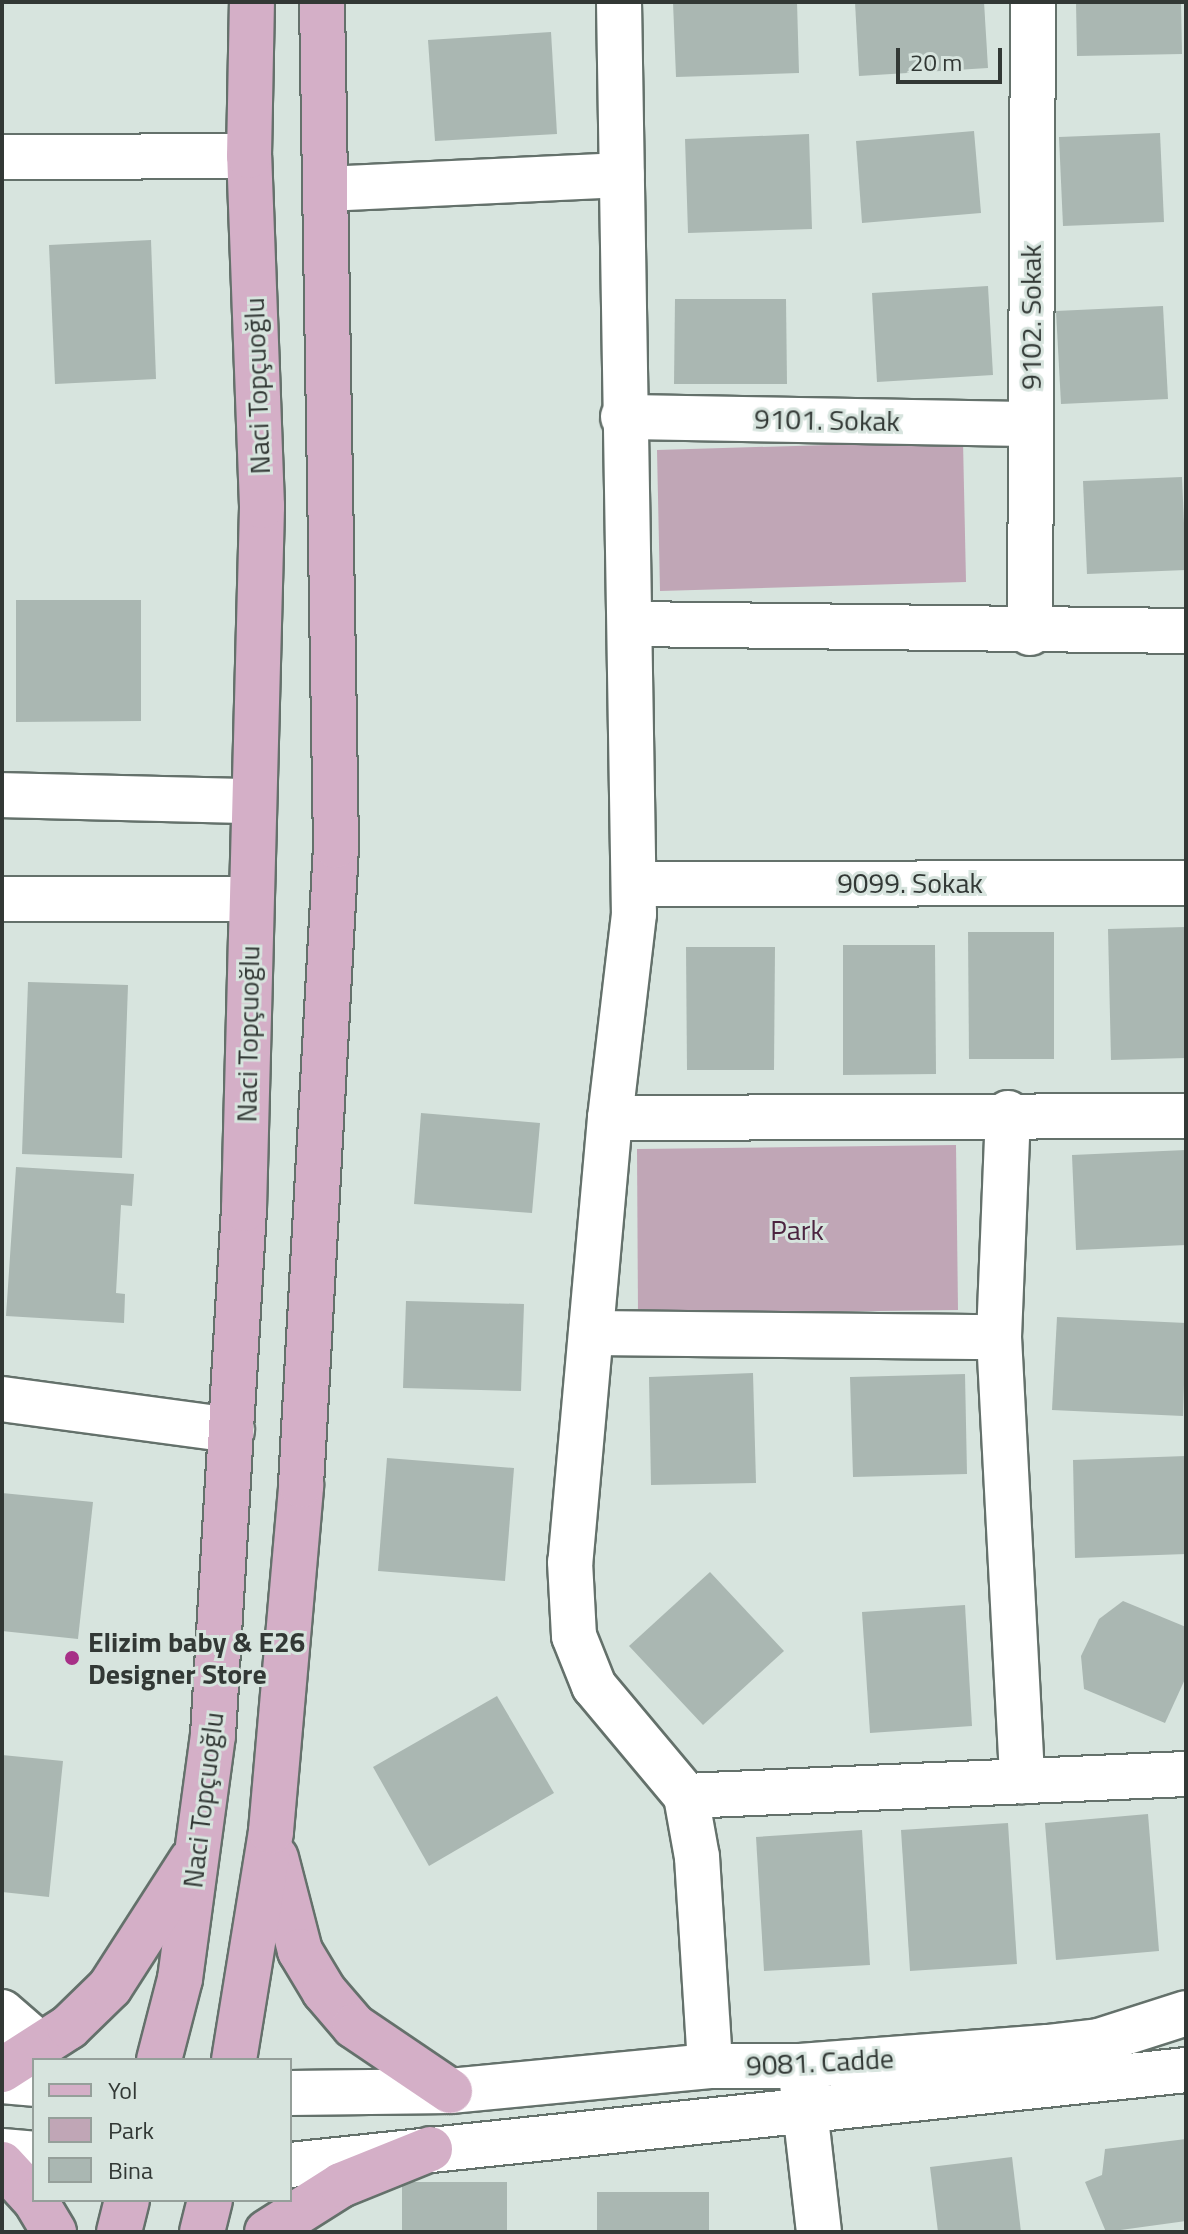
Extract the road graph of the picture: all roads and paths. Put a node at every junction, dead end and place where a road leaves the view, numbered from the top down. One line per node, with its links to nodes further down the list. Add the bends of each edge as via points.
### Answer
1 (252, 2): 5 (main road, Naci Topçuoğlu)
2 (322, 2): 8 (main road)
3 (619, 2): 7 (street)
4 (1033, 2): 10 (street, 9102. Sokak)
5 (249, 156): 6 (street); 15 (main road, Naci Topçuoğlu, via 262,506)
6 (2, 157)
7 (622, 175): 8 (street); 9 (street)
8 (326, 189): 30 (main road, via 336,846 301,1485)
9 (623, 417): 10 (street, 9101. Sokak); 11 (street)
10 (1031, 424): 13 (street, 9102. Sokak)
11 (630, 624): 13 (street); 17 (street)
12 (1186, 631): 13 (street)
13 (1030, 633)
14 (2, 795): 15 (street)
15 (253, 801): 19 (main road, Naci Topçuoğlu)
16 (1186, 883): 17 (street, 9099. Sokak)
17 (634, 884): 22 (street)
18 (2, 899): 19 (street)
19 (251, 899): 26 (main road, Naci Topçuoğlu, via 244,1209)
20 (1008, 1113): 21 (street); 22 (street); 24 (street)
21 (1186, 1116)
22 (610, 1118): 23 (street)
23 (591, 1333): 24 (street); 29 (street, via 570,1562 574,1636 594,1686)
24 (999, 1337): 28 (street)
25 (2, 1399): 26 (street)
26 (232, 1430): 31 (main road, Naci Topçuoğlu, via 213,1735)
27 (1186, 1774): 28 (street)
28 (1022, 1781): 29 (street)
29 (686, 1796): 39 (street, via 697,1857)
30 (271, 1831): 37 (main road); 45 (main road, via 300,1951 324,1991 354,2026)
31 (199, 1849): 35 (main road, via 110,1987); 36 (main road, Naci Topçuoğlu, via 180,1979)
32 (2, 2012): 34 (street)
33 (1186, 2013): 40 (street, 9081. Cadde, via 1099,2041)
34 (33, 2058)
35 (44, 2058)
36 (160, 2058)
37 (234, 2058)
38 (32, 2066): 42 (main road)
39 (710, 2066): 40 (street, 9081. Cadde); 45 (street, 9081. Cadde)
40 (800, 2066): 47 (street)
41 (32, 2068): 44 (street)
42 (2, 2070)
43 (1186, 2070): 47 (street)
44 (2, 2081)
45 (450, 2091): 46 (street, 9081. Cadde)
46 (292, 2093)
47 (806, 2114): 48 (street); 61 (street)
48 (430, 2149): 52 (street); 60 (main road, via 341,2185 297,2208)
49 (2, 2151): 50 (street)
50 (32, 2154)
51 (2, 2164): 53 (main road)
52 (292, 2165)
53 (32, 2198)
54 (35, 2202): 57 (main road)
55 (126, 2202): 58 (main road)
56 (210, 2202): 59 (main road)
57 (54, 2232)
58 (119, 2232)
59 (202, 2232)
60 (267, 2232)
61 (819, 2232)

